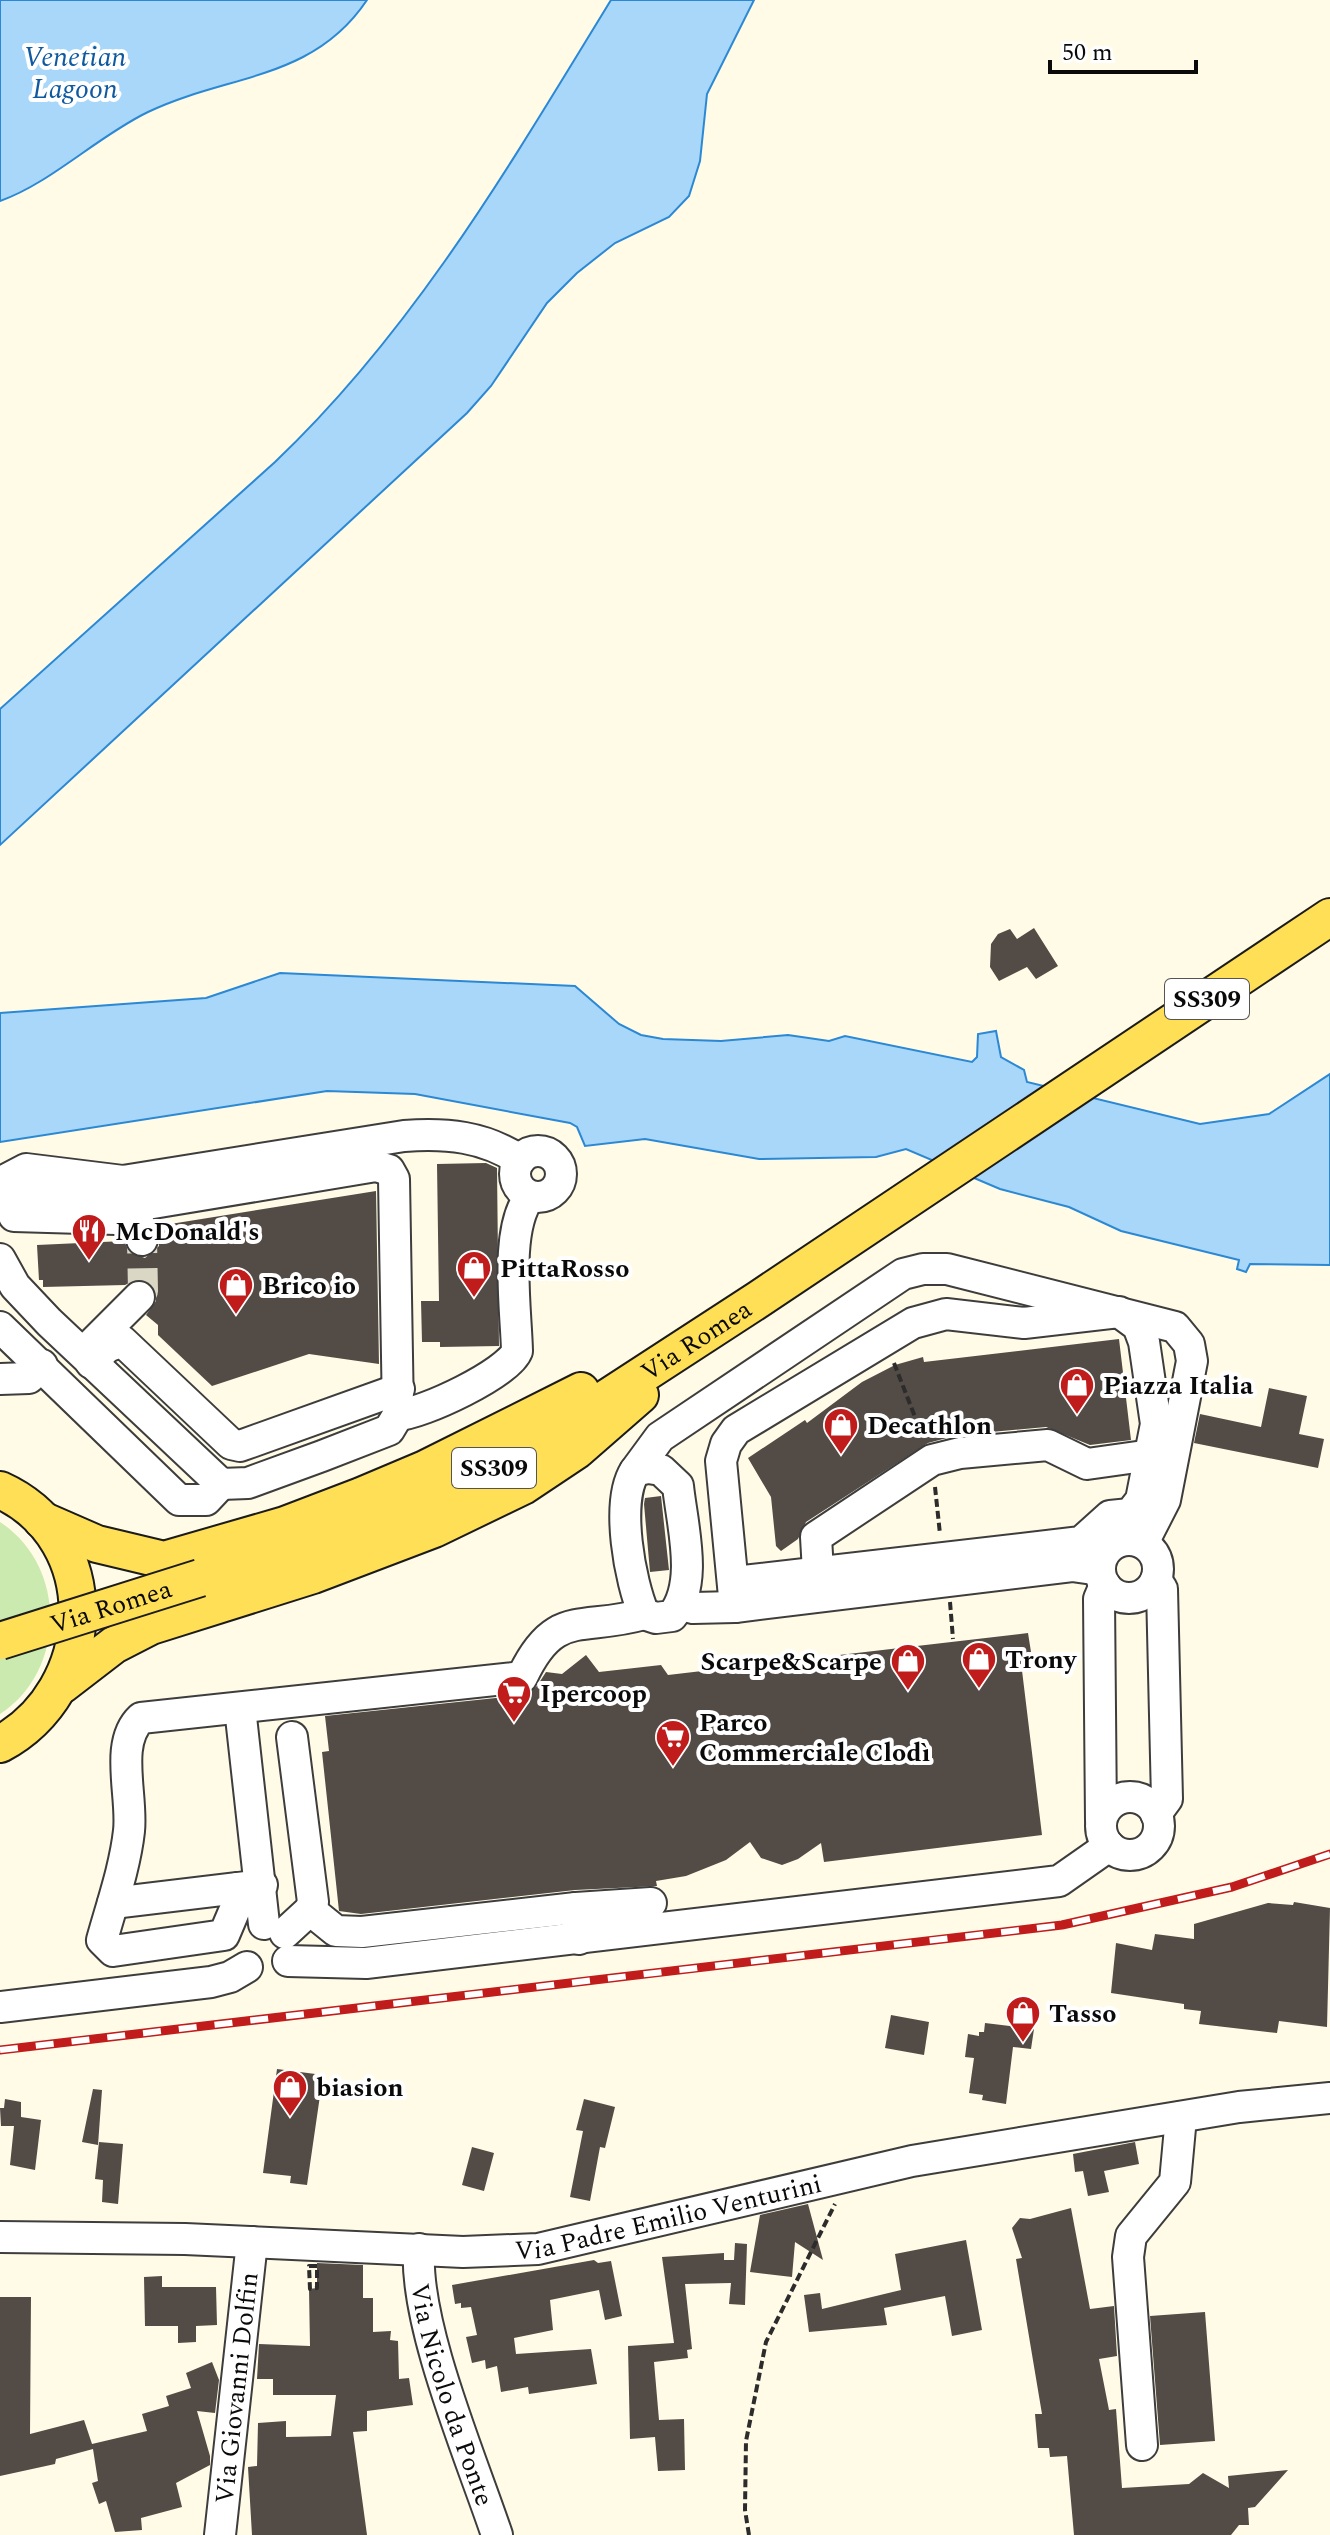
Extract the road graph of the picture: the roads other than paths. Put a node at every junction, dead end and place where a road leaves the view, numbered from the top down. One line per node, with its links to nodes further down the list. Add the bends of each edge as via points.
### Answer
1 (1330, 917): 9 (main road, Via Romea / SS309)
2 (5, 1201): 3 (street, via 84,1221 116,1219); 5 (street, via 13,1232); 17 (street, via 3,1181 26,1169 123,1181 415,1135 495,1144 520,1160 515,1178 530,1196 520,1208 515,1229 517,1351 495,1374 419,1410)
3 (135, 1206): 4 (street); 17 (street, via 376,1166 389,1170 394,1179)
4 (142, 1240)
5 (0, 1245)
6 (0, 1259): 11 (street, via 15,1286)
7 (1036, 1292): 10 (street); 12 (street); 18 (street, via 947,1269 903,1274)
8 (139, 1297): 15 (street)
9 (759, 1299): 28 (main road, via 694,1322 598,1384 425,1469 285,1525 164,1560 97,1544); 36 (main road, Via Romea / SS309, bridge, via 516,1457 377,1524); 37 (main road, via 577,1450 523,1486 434,1529 325,1571 151,1626 114,1645)
10 (1119, 1312): 12 (street); 22 (street, via 1138,1326 1144,1342 1156,1424); 29 (street, via 1175,1327 1189,1344 1192,1361 1165,1500)
11 (49, 1322): 14 (street); 15 (street)
12 (1024, 1323): 21 (street, via 946,1314 913,1323)
13 (1, 1329): 14 (street)
14 (34, 1357): 16 (street, via 29,1378); 25 (street, via 179,1500 206,1500)
15 (86, 1359): 20 (street, via 122,1341 231,1444 240,1446); 25 (street)
16 (0, 1379)
17 (399, 1402): 20 (street); 23 (street, via 389,1430)
18 (712, 1403): 19 (street); 21 (street)
19 (687, 1420): 24 (street, via 660,1437); 26 (street, via 674,1443)
20 (310, 1422): 23 (street)
21 (736, 1430): 33 (street, via 721,1461)
22 (1151, 1455): 30 (street, via 1136,1508 1110,1516 1081,1542); 30 (street, via 1087,1464 1048,1445 932,1460 816,1537)
23 (322, 1456): 25 (street, via 248,1483)
24 (635, 1471): 26 (street, via 661,1470); 35 (street, via 626,1491 626,1516 635,1594)
25 (221, 1484)
26 (678, 1486): 34 (street, via 686,1582)
27 (0, 1490): 28 (main road)
28 (42, 1520): 37 (main road, via 66,1556 78,1599 77,1643)
29 (1143, 1543): 31 (street, via 1126,1540 1110,1547); 32 (street, via 1155,1555)
30 (818, 1572): 33 (street)
31 (1103, 1577): 32 (street, via 1119,1596 1145,1594); 33 (street, via 1072,1566); 42 (street, via 1099,1599)
32 (1156, 1580): 41 (street, via 1162,1589 1167,1799)
33 (735, 1595): 34 (street, via 693,1608)
34 (682, 1605): 35 (street, via 672,1616)
35 (644, 1614): 38 (street, via 613,1623 567,1625 542,1639 522,1677)
36 (0, 1641)
37 (62, 1685): 40 (main road, via 43,1712)
38 (240, 1708): 43 (street); 44 (street, via 141,1718 129,1729 129,1830)
39 (292, 1737): 47 (street, via 313,1893)
40 (0, 1744)
41 (1156, 1814): 42 (street, via 1146,1802 1131,1797 1109,1806); 42 (street, via 1158,1830 1146,1850 1123,1854)
42 (1105, 1833): 49 (street, via 1059,1881)
43 (250, 1887): 44 (street); 44 (street, via 224,1935 113,1951 102,1940); 48 (street)
44 (113, 1903)
45 (651, 1903): 46 (street)
46 (576, 1908): 47 (street, via 362,1932 336,1931); 49 (street)
47 (310, 1910): 48 (street)
48 (279, 1939): 49 (street, via 366,1963); 50 (street, via 281,1969 268,1975); 50 (street, via 252,1928 241,1940 240,1955)
49 (579, 1939)
50 (247, 1967): 51 (street, via 211,1982)
51 (0, 2007)
52 (1330, 2098): 53 (street, Via Padre Emilio Venturini)
53 (1181, 2117): 56 (street, Via Padre Emilio Venturini, via 850,2174 538,2249); 57 (street, via 1175,2182 1131,2236 1128,2257)
54 (0, 2237): 55 (street, Via Padre Emilio Venturini)
55 (252, 2242): 56 (street, Via Padre Emilio Venturini); 58 (street, Via Giovanni Dolfin, via 243,2347)
56 (419, 2249): 59 (street, Via Nicolo da Ponte, via 425,2312)
57 (1142, 2445)
58 (212, 2534)
59 (497, 2535)

